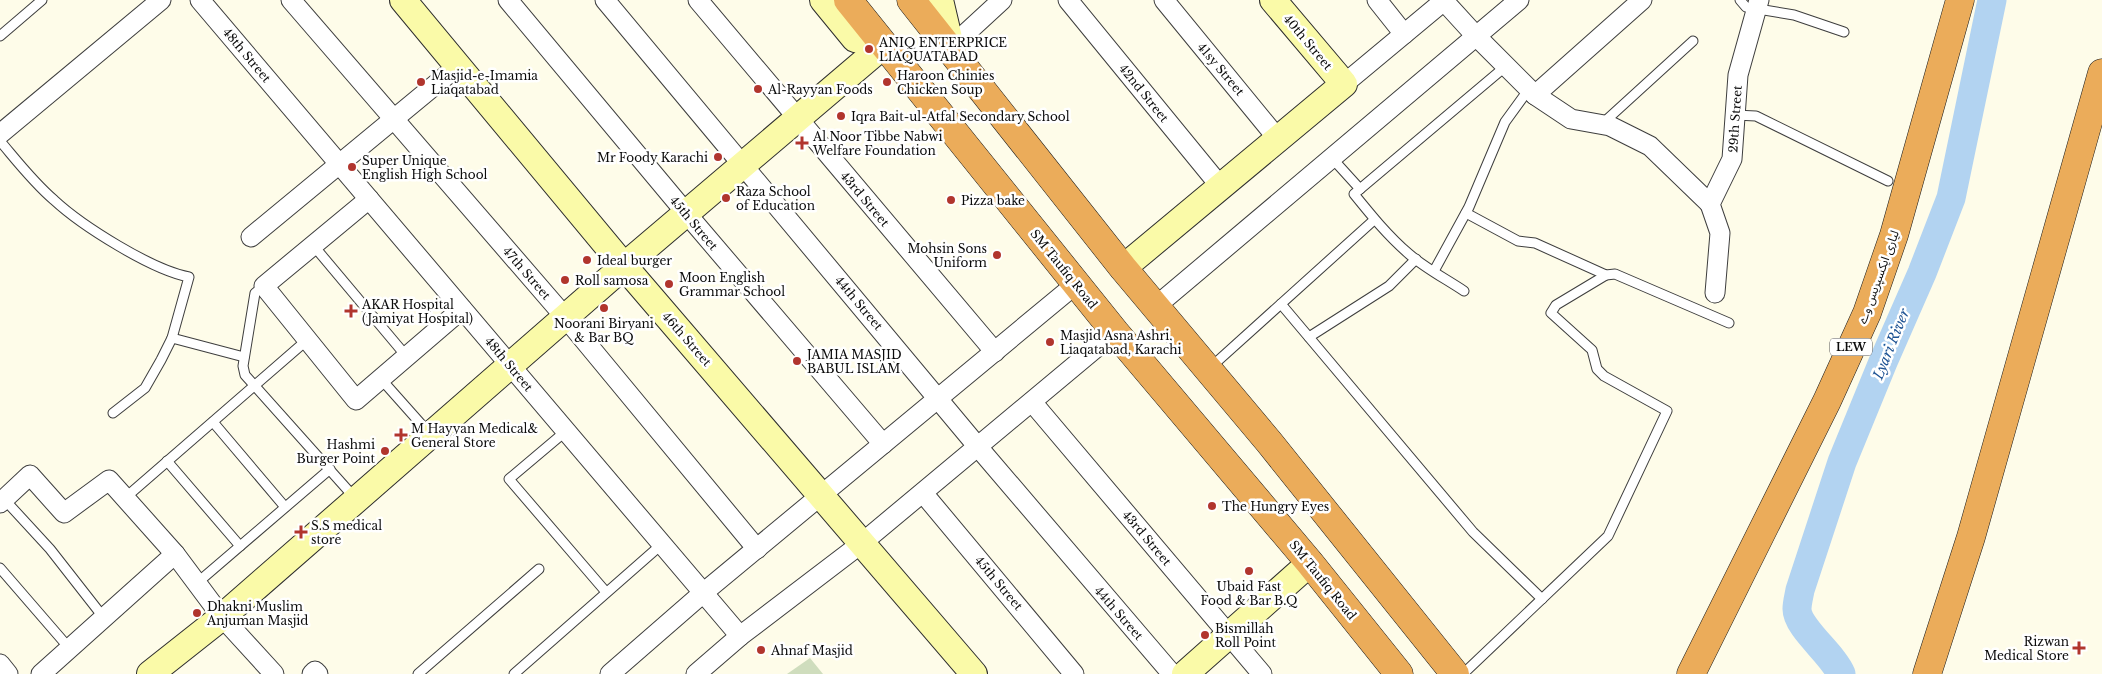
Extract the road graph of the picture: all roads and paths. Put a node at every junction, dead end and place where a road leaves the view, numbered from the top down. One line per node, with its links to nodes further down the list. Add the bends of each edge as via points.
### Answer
1 (42, 0): 26 (lane)
2 (162, 0): 39 (street)
3 (200, 0): 43 (street, 48th Street)
4 (291, 0): 37 (street, 47th Street)
5 (403, 0): 30 (street, 46th Street)
6 (508, 0): 50 (street, 45th Street)
7 (605, 0): 44 (street, 44th Street)
8 (698, 0): 36 (street, 43rd Street)
9 (823, 0): 28 (street, via 855,39)
10 (848, 0): 28 (highway, SM Taufiq Road)
11 (1002, 0): 29 (street)
12 (1068, 0): 46 (street, 42nd Street)
13 (1164, 0): 40 (street, 41sy Street)
14 (1273, 0): 33 (street, 40th Street)
15 (1377, 0): 24 (street)
16 (1519, 0): 25 (street)
17 (1642, 0): 34 (street)
18 (1740, 0): 22 (lane, via 1746,7)
19 (1960, 0): 132 (highway, لیاری ایکسپریس وے / LEW, via 1894,235 1867,313 1827,401)
20 (1445, 1): 24 (street); 25 (street)
21 (925, 5): 29 (highway)
22 (1757, 5): 23 (lane); 35 (street, 29th Street, via 1738,76)
23 (1844, 32)
24 (1404, 34): 33 (street)
25 (1475, 35): 31 (street); 42 (street)
26 (0, 36)
27 (1693, 41): 38 (lane)
28 (884, 45): 36 (street); 60 (highway, SM Taufiq Road)
29 (951, 48): 57 (highway)
30 (458, 66): 37 (street); 56 (street, 46th Street)
31 (1506, 66): 34 (street); 47 (lane)
32 (2102, 73): 133 (highway, via 1971,537)
33 (1344, 84): 40 (street)
34 (1532, 92): 38 (street, via 1571,119); 51 (lane, via 1505,122)
35 (1735, 115): 45 (lane, via 1756,116); 49 (street, 29th Street, via 1732,159)
36 (797, 118): 44 (street); 73 (street, 43rd Street)
37 (395, 120): 43 (street); 67 (street, 47th Street)
38 (1602, 124): 49 (street, via 1650,146)
39 (0, 134)
40 (1278, 139): 46 (street)
41 (0, 140): 70 (lane, via 34,182 76,218 126,250 175,274 189,277)
42 (1331, 157): 47 (lane); 65 (street)
43 (339, 164): 48 (street, 48th Street); 53 (street)
44 (743, 164): 50 (street); 80 (street, 44th Street)
45 (1888, 181)
46 (1221, 187): 57 (street)
47 (1360, 189): 52 (lane, via 1354,194)
48 (369, 199): 54 (street); 66 (street, 48th Street)
49 (1710, 204): 63 (street, via 1720,233)
50 (686, 213): 56 (street); 86 (street, 45th Street)
51 (1466, 213): 58 (lane); 59 (lane, via 1518,241 1535,243)
52 (1374, 220): 55 (lane); 64 (lane)
53 (251, 238)
54 (313, 246): 61 (street); 74 (lane)
55 (1416, 259): 58 (lane); 71 (lane, via 1389,286)
56 (624, 266): 67 (street); 91 (street, 46th Street)
57 (1123, 268): 65 (highway)
58 (1434, 271): 62 (lane)
59 (1606, 275): 68 (lane, via 1615,274); 107 (lane, via 1556,305 1550,313 1592,350 1597,369 1604,376 1668,411 1608,536)
60 (1076, 284): 69 (highway, SM Taufiq Road); 73 (street)
61 (264, 286): 72 (street); 75 (lane, via 255,293)
62 (1464, 291)
63 (1715, 293)
64 (1281, 304): 71 (lane); 77 (lane)
65 (1154, 307): 77 (highway)
66 (462, 309): 74 (street); 76 (street, 48th Street)
67 (565, 317): 76 (street); 99 (street, 47th Street)
68 (1729, 323)
69 (1114, 332): 81 (street); 101 (highway, SM Taufiq Road)
70 (172, 338): 75 (lane); 82 (lane, via 145,388)
71 (1309, 338): 107 (lane, via 1473,532)
72 (307, 340): 78 (street, via 356,400); 79 (lane)
73 (995, 352): 80 (street)
74 (407, 356): 78 (street)
75 (244, 357): 79 (lane, via 245,375)
76 (510, 365): 84 (street, 48th Street); 85 (street)
77 (1208, 369): 130 (highway)
78 (381, 379): 85 (lane)
79 (255, 385): 83 (lane); 89 (lane)
80 (938, 399): 86 (street); 87 (street, 44th Street)
81 (1032, 402): 87 (street); 110 (street, 43rd Street)
82 (114, 413)
83 (213, 422): 88 (lane); 95 (lane)
84 (566, 431): 97 (street, 48th Street); 105 (lane, via 509,479)
85 (430, 435): 93 (street)
86 (883, 444): 91 (street)
87 (978, 447): 90 (street); 126 (street, 44th Street)
88 (167, 461): 92 (lane); 98 (lane)
89 (330, 469): 93 (lane); 95 (lane)
90 (923, 493): 96 (street); 125 (street, 45th Street)
91 (820, 495): 96 (street, 46th Street); 99 (street)
92 (125, 498): 94 (street, via 109,480 64,513 30,475); 100 (street)
93 (356, 500): 108 (street)
94 (2, 501): 109 (lane, via 50,550)
95 (285, 507): 98 (lane)
96 (862, 543): 111 (street); 124 (street, 46th Street)
97 (662, 544): 105 (lane); 106 (street, 48th Street)
98 (240, 546): 104 (lane)
99 (757, 549): 106 (street)
100 (175, 554): 104 (street); 109 (street)
101 (1310, 563): 110 (street); 129 (highway, SM Taufiq Road)
102 (0, 568): 112 (lane)
103 (539, 569): 120 (lane)
104 (197, 583): 108 (street)
105 (606, 592): 121 (lane)
106 (703, 593): 111 (street, 48th Street); 122 (street)
107 (1542, 599): 131 (lane)
108 (222, 616): 116 (street); 117 (street)
109 (104, 618): 112 (street)
110 (1230, 635): 127 (street); 128 (street, 43rd Street)
111 (740, 636): 123 (street)
112 (70, 649): 115 (street)
113 (0, 664): 114 (street)
114 (8, 674)
115 (42, 674)
116 (150, 674)
117 (274, 674)
118 (312, 674): 119 (street, via 315,671)
119 (318, 674)
120 (418, 674)
121 (514, 674)
122 (610, 674)
123 (696, 674)
124 (974, 674)
125 (1074, 674)
126 (1172, 674)
127 (1185, 674)
128 (1262, 674)
129 (1399, 674)
130 (1455, 674)
131 (1463, 674)
132 (1691, 674)
133 (1928, 674)

